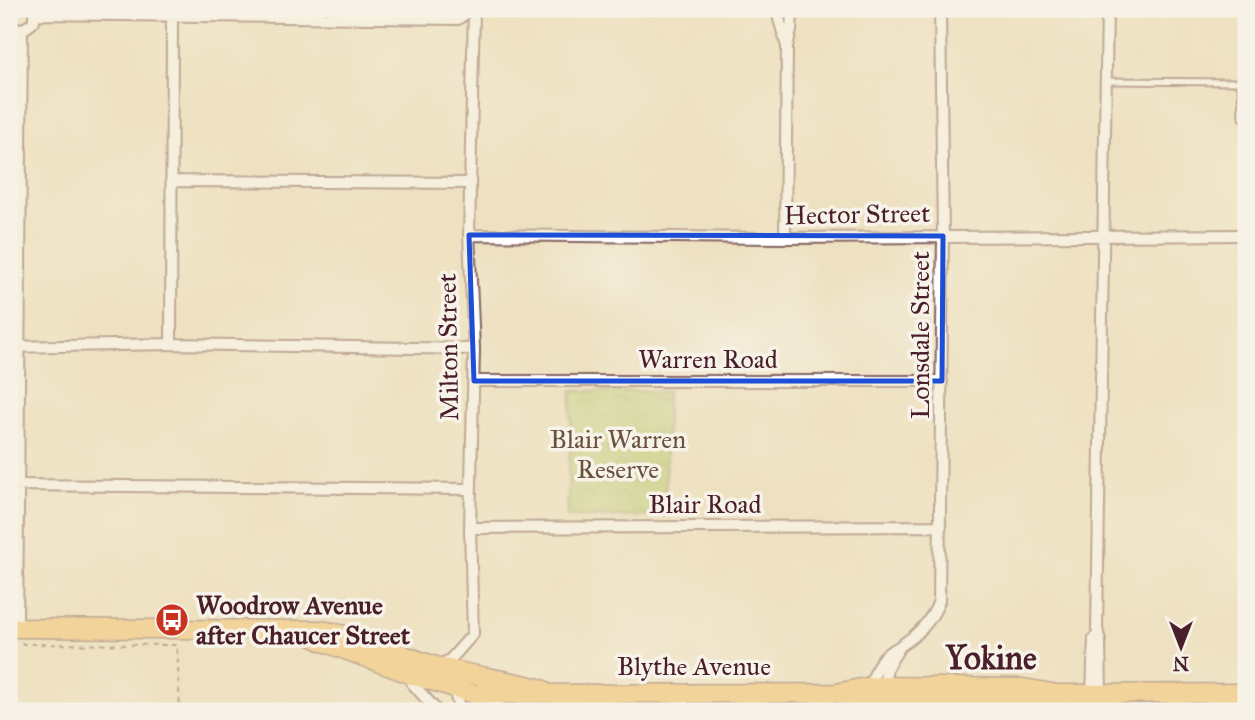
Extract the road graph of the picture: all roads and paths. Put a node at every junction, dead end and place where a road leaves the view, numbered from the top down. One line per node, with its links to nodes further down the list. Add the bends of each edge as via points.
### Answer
1 (473, 9): 7 (street, via 458,19); 14 (street, Milton Street)
2 (940, 9): 18 (street, Lonsdale Street)
3 (1107, 9): 11 (street)
4 (775, 10): 5 (street, via 785,15); 10 (street)
5 (794, 10): 10 (street)
6 (35, 11): 7 (street); 9 (street, via 34,21)
7 (172, 16): 13 (street)
8 (9, 23): 9 (street)
9 (22, 29): 22 (street)
10 (787, 46): 19 (street)
11 (1106, 81): 12 (lane, via 1238,82); 16 (street)
12 (1242, 118)
13 (171, 181): 14 (street); 20 (street)
14 (470, 183): 15 (street, Milton Street)
15 (469, 235): 19 (street, Hector Street); 23 (street, Milton Street)
16 (1104, 235): 17 (street, Hector Street); 18 (street, Hector Street); 40 (street)
17 (1246, 235)
18 (943, 236): 19 (street, Hector Street); 24 (street, Lonsdale Street)
19 (785, 238)
20 (171, 344): 22 (street); 23 (street)
21 (9, 347): 22 (street)
22 (21, 347): 26 (street)
23 (474, 349): 25 (street, Milton Street)
24 (942, 381): 25 (street, Warren Road); 28 (street, Lonsdale Street)
25 (474, 382): 27 (street, Milton Street)
26 (14, 485): 27 (street); 30 (street)
27 (471, 489): 29 (street, Milton Street)
28 (941, 526): 29 (street, Blair Road); 32 (street, Lonsdale Street, via 939,601 928,622)
29 (470, 528): 34 (street, Milton Street, via 473,634 450,660)
30 (13, 628): 31 (main road, Blythe Avenue); 48 (path, via 23,644 177,645)
31 (303, 632): 34 (main road, Blythe Avenue, via 337,633); 35 (main road, Blythe Avenue)
32 (901, 646): 43 (street, Lonsdale Street); 43 (street, Lonsdale Street, via 880,661)
33 (1246, 652): 37 (street)
34 (436, 666): 36 (main road, Blythe Avenue)
35 (412, 675): 36 (main road, Blythe Avenue); 49 (street, via 412,683)
36 (456, 680): 38 (main road, Blythe Avenue, via 517,681); 45 (main road, Blythe Avenue); 50 (street)
37 (1246, 680)
38 (552, 692): 39 (main road, Blythe Avenue); 42 (main road, Blythe Avenue)
39 (683, 692): 43 (main road, Blythe Avenue, via 836,693); 52 (street)
40 (1097, 693): 41 (main road, Blythe Avenue); 46 (main road, Blythe Avenue)
41 (1246, 693)
42 (505, 695): 45 (main road, Blythe Avenue); 51 (street)
43 (873, 699): 46 (main road, Blythe Avenue, via 1024,688); 47 (main road, Blythe Avenue)
44 (1246, 699): 53 (street)
45 (476, 702)
46 (1057, 702): 47 (main road, Blythe Avenue)
47 (962, 706)
48 (180, 711)
49 (437, 711)
50 (460, 711)
51 (488, 711)
52 (683, 711)
53 (1244, 711)

